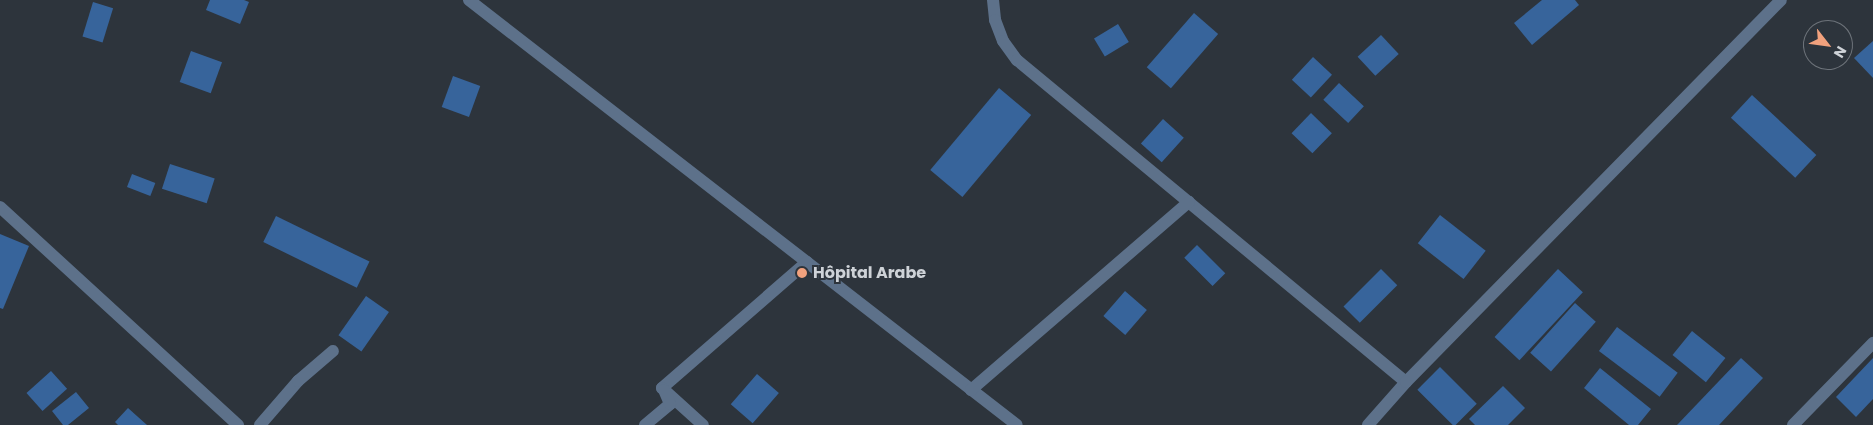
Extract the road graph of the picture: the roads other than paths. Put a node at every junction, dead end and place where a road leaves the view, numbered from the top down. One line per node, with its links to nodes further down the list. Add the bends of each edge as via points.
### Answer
1 (468, 0): 6 (street)
2 (993, 0): 4 (street, via 995,20 1003,42 1017,60)
3 (1781, 0): 9 (street)
4 (1189, 202): 9 (street); 11 (street)
5 (0, 207): 12 (street)
6 (807, 262): 10 (street); 11 (street)
7 (1873, 343): 18 (street)
8 (333, 351): 13 (street, via 298,381)
9 (1406, 382): 17 (street)
10 (662, 388): 14 (street, via 670,404); 15 (street)
11 (971, 390): 16 (street)
12 (238, 425)
13 (260, 425)
14 (645, 425)
15 (703, 425)
16 (1017, 425)
17 (1368, 425)
18 (1793, 425)

